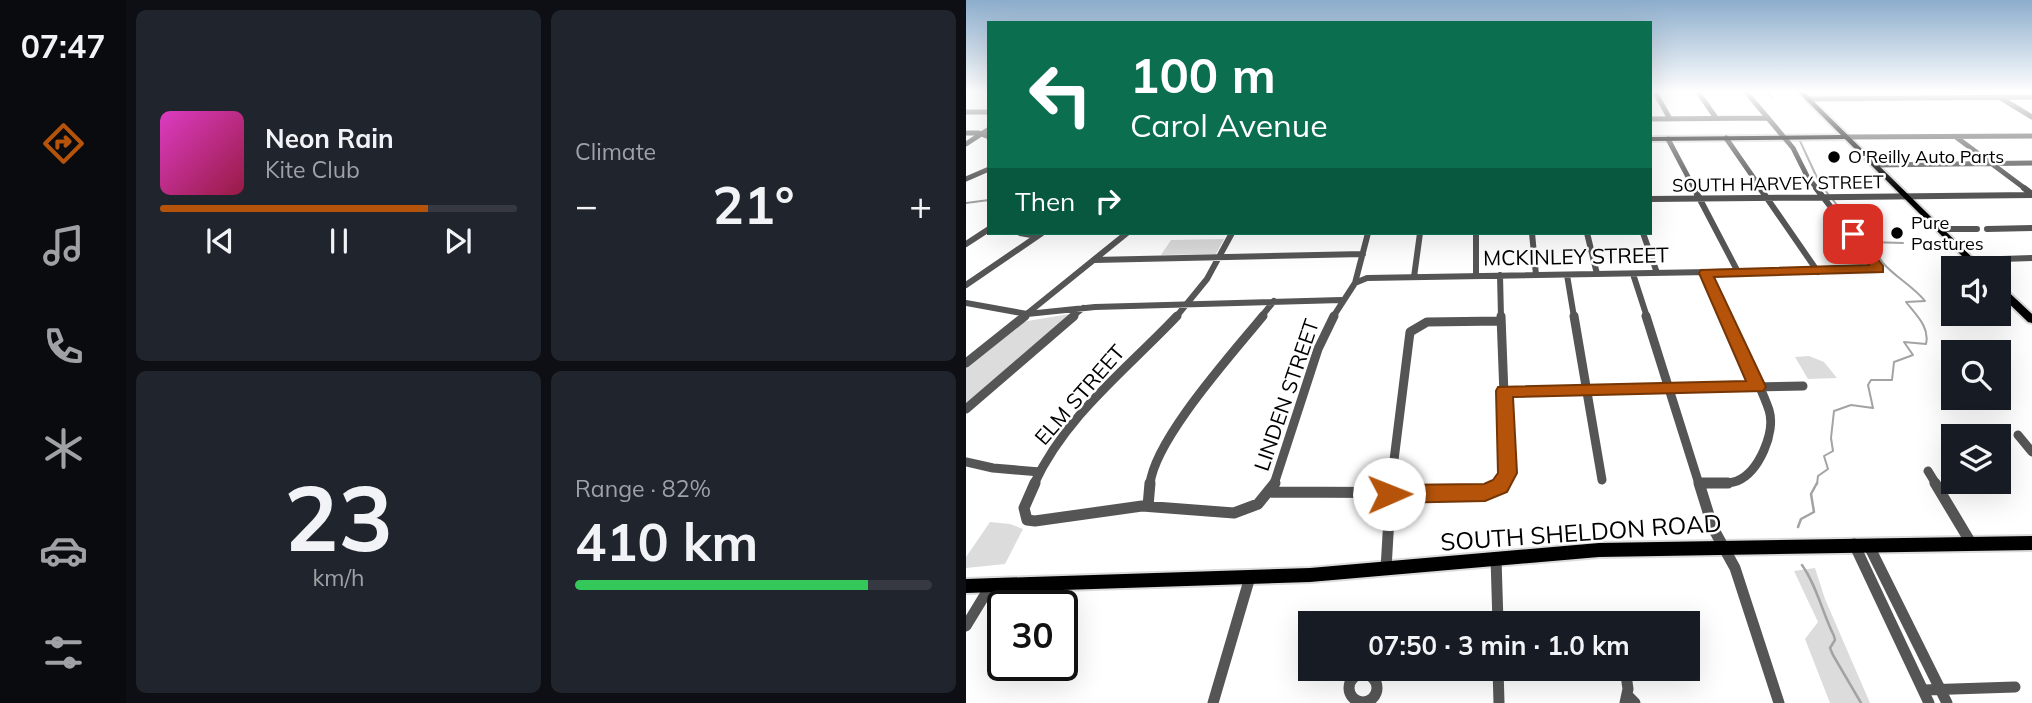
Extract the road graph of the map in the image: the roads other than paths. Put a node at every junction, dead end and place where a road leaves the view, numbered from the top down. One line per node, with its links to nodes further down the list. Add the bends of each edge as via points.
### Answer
1 (1774, 125): 11 (street)
2 (1834, 125): 8 (main road)
3 (987, 130): 5 (street)
4 (966, 133): 5 (street)
5 (981, 134): 6 (street); 14 (street)
6 (987, 136)
7 (2032, 136): 9 (street)
8 (1846, 137): 9 (street); 11 (main road); 17 (main road)
9 (1956, 137): 16 (street)
10 (1726, 138): 11 (main road); 13 (main road); 23 (street)
11 (1785, 138): 21 (street)
12 (1652, 139): 13 (main road)
13 (1668, 139): 25 (street)
14 (966, 144)
15 (2032, 163): 16 (street)
16 (1993, 164): 17 (street); 20 (street)
17 (1875, 165): 22 (main road)
18 (987, 170): 19 (street)
19 (966, 178)
20 (2032, 195): 22 (street, SOUTH HARVEY STREET)
21 (1823, 197): 22 (street, SOUTH HARVEY STREET); 23 (street, SOUTH HARVEY STREET); 48 (street, MCKINLEY STREET, via 1879,269)
22 (1907, 197): 27 (main road)
23 (1767, 198): 25 (street, SOUTH HARVEY STREET); 48 (street)
24 (1652, 199): 25 (street, SOUTH HARVEY STREET)
25 (1699, 199): 47 (street)
26 (2032, 228): 29 (street)
27 (1940, 229): 28 (street); 42 (main road)
28 (1977, 229)
29 (1987, 229)
30 (987, 230): 40 (street)
31 (1039, 235): 58 (street)
32 (1124, 235): 46 (street)
33 (1231, 235): 43 (street, ELM STREET)
34 (1368, 235): 41 (street, LINDEN STREET)
35 (1420, 235): 57 (street)
36 (1476, 235): 56 (street)
37 (1532, 235): 54 (street)
38 (1587, 235): 51 (street)
39 (1644, 235): 49 (street)
40 (966, 244)
41 (1363, 254): 43 (street); 59 (street, LINDEN STREET)
42 (1968, 256)
43 (1219, 257): 46 (street); 64 (street, ELM STREET)
44 (2032, 258): 45 (street)
45 (2011, 259)
46 (1094, 260): 66 (street)
47 (1738, 272): 48 (street, MCKINLEY STREET); 50 (street, MCKINLEY STREET)
48 (1818, 272)
49 (1657, 273): 50 (street, MCKINLEY STREET); 52 (street, MCKINLEY STREET)
50 (1705, 273): 71 (street)
51 (1597, 274): 52 (street, MCKINLEY STREET); 55 (street, MCKINLEY STREET)
52 (1633, 274): 72 (street)
53 (1500, 275): 54 (street, MCKINLEY STREET); 56 (street, MCKINLEY STREET); 68 (street)
54 (1536, 275): 55 (street, MCKINLEY STREET)
55 (1567, 275): 73 (street)
56 (1476, 276): 57 (street, MCKINLEY STREET)
57 (1414, 277): 59 (street, MCKINLEY STREET, via 1367,278)
58 (967, 283)
59 (1355, 283): 61 (street, LINDEN STREET)
60 (2011, 299): 67 (main road)
61 (1341, 300): 62 (street); 83 (street, LINDEN STREET, via 1318,349)
62 (1274, 301): 64 (street); 85 (street, via 1164,441 1151,475)
63 (966, 303): 66 (street)
64 (1186, 306): 65 (street); 80 (street, ELM STREET, via 1081,413)
65 (1083, 308): 66 (street); 75 (street)
66 (1027, 314): 69 (street)
67 (2030, 316)
68 (1501, 321): 74 (street); 84 (street, via 1422,323 1410,332)
69 (966, 363)
70 (1803, 386): 71 (street)
71 (1757, 387): 72 (street); 82 (street, via 1771,429 1751,471 1729,483)
72 (1670, 388): 73 (street); 82 (street)
73 (1587, 390): 74 (street); 81 (street)
74 (1504, 391): 84 (street, via 1507,473 1500,486 1485,493)
75 (966, 409)
76 (2018, 435): 77 (street)
77 (2032, 453)
78 (966, 462): 80 (street)
79 (1928, 471): 88 (street)
80 (1040, 472): 85 (street, ELM STREET, via 1024,508 1027,520 1042,522)
81 (1602, 480)
82 (1699, 483): 89 (street, via 1713,528)
83 (1270, 492): 84 (street); 85 (street, via 1252,507 1230,514)
84 (1389, 494): 91 (street)
85 (1148, 506)
86 (2032, 543): 88 (main road, SOUTH SHELDON ROAD)
87 (1861, 544): 88 (main road, SOUTH SHELDON ROAD); 89 (main road, SOUTH SHELDON ROAD); 100 (street); 101 (street)
88 (1971, 544)
89 (1725, 547): 90 (main road, SOUTH SHELDON ROAD); 105 (street)
90 (1496, 558): 91 (main road, SOUTH SHELDON ROAD); 95 (street)
91 (1385, 570): 92 (main road, SOUTH SHELDON ROAD)
92 (1250, 578): 93 (main road, SOUTH SHELDON ROAD); 103 (street)
93 (991, 585): 94 (main road, SOUTH SHELDON ROAD); 96 (street)
94 (966, 586)
95 (1498, 611)
96 (966, 626)
97 (1499, 681): 104 (street)
98 (1627, 681): 102 (street)
99 (2015, 688): 101 (street)
100 (1923, 690): 101 (street); 106 (street)
101 (1940, 690): 107 (street)
102 (1629, 700)
103 (1213, 703)
104 (1499, 703)
105 (1779, 703)
106 (1929, 703)
107 (1947, 703)

